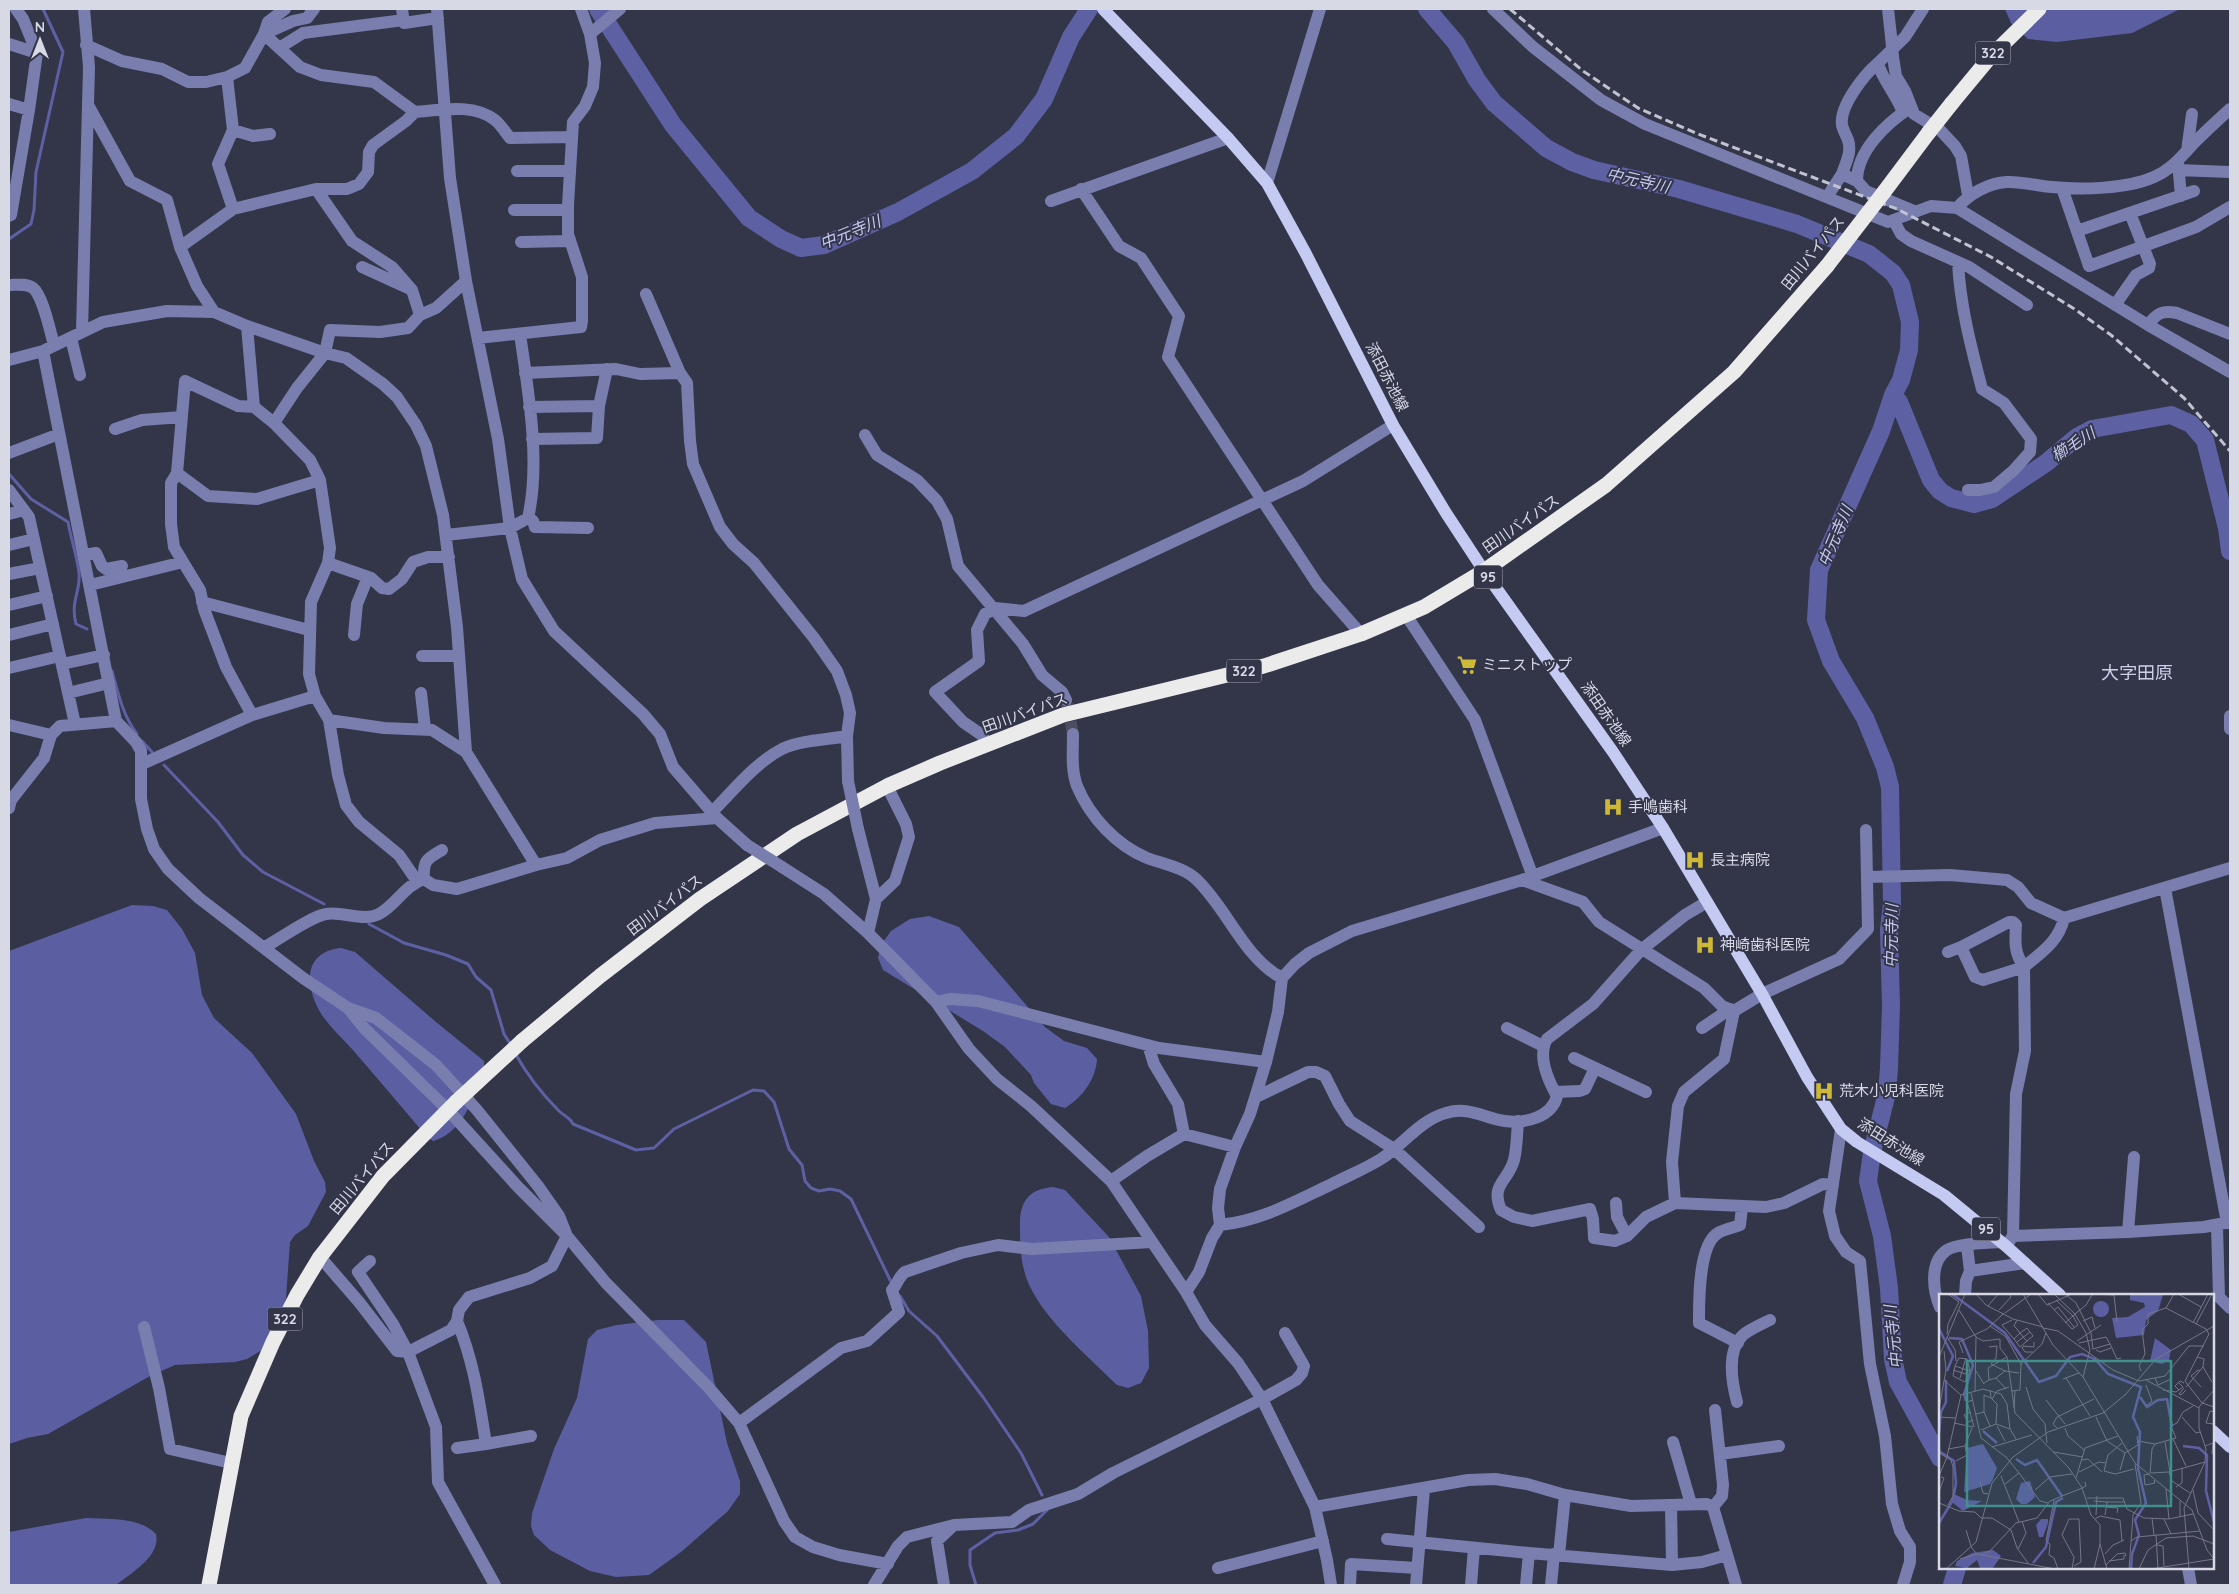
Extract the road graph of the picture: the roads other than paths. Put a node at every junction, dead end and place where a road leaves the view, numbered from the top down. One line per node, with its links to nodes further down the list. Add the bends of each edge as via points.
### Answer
1 (16, 9): 20 (street)
2 (84, 9): 18 (street)
3 (285, 9): 16 (street, via 268,22)
4 (314, 9): 16 (street, via 307,18)
5 (581, 9): 15 (street)
6 (620, 9): 15 (street)
7 (1102, 9): 34 (main road, 添田赤池線 / 95)
8 (1320, 9): 43 (street)
9 (1493, 9): 50 (street, via 1533,47 1601,100 1645,124)
10 (1888, 9): 28 (street, bridge, via 1896,76)
11 (2039, 9): 124 (highway, 田川バイパス / 322, bridge, via 1991,56 1827,266 1734,372 1606,486)
12 (1918, 12): 21 (street, via 1904,37)
13 (437, 13): 14 (street, via 404,23); 27 (street)
14 (403, 14): 19 (street, via 303,34)
15 (594, 31): 33 (street, via 593,87 573,122)
16 (264, 34): 19 (street); 22 (street, via 245,68)
17 (9, 44): 20 (street)
18 (86, 45): 22 (street, via 122,61 162,69 188,82); 24 (street)
19 (279, 48): 29 (street, via 300,67 320,76 374,82)
20 (37, 53): 26 (street)
21 (1878, 63): 28 (street); 41 (street, via 1866,73 1844,110 1842,125 1850,153)
22 (227, 77): 31 (street)
23 (9, 104): 26 (street)
24 (88, 105): 64 (street, via 130,181 167,200); 80 (street)
25 (2230, 109): 35 (street)
26 (28, 110): 36 (street)
27 (446, 110): 29 (street); 33 (street, via 468,109 486,115 497,122 510,138); 69 (street, via 450,178)
28 (1907, 110): 42 (street, via 1879,134 1865,154 1857,171); 48 (street, via 1940,130 1955,146 1961,156)
29 (415, 112): 45 (street, via 373,145 369,152 368,172 359,184 347,189)
30 (2192, 114): 35 (street)
31 (233, 130): 32 (street, via 254,136); 54 (street, via 218,164)
32 (270, 134)
33 (571, 137): 38 (street)
34 (1228, 138): 43 (main road, 添田赤池線 / 95); 46 (street)
35 (2187, 151): 37 (street)
36 (14, 159): 59 (street, via 12,215)
37 (2178, 166): 40 (street); 44 (street, via 2154,178 2130,184); 49 (street)
38 (570, 170): 39 (street); 56 (street)
39 (517, 171)
40 (2230, 172)
41 (1842, 174): 42 (street); 50 (street)
42 (1858, 181): 57 (street, via 1866,191)
43 (1267, 182): 99 (main road, 添田赤池線 / 95)
44 (2062, 188): 48 (street, via 2008,182); 61 (street)
45 (316, 189): 54 (street); 71 (street, via 352,242 392,267)
46 (1081, 189): 51 (street); 109 (street, via 1119,246 1141,258 1179,316 1168,357)
47 (2194, 191): 49 (street)
48 (1968, 196): 53 (street)
49 (2181, 196): 58 (street)
50 (1827, 197): 60 (street, via 1880,220)
51 (1051, 201)
52 (2230, 207): 65 (street, via 2196,227)
53 (1957, 208): 57 (street, via 1931,206); 72 (street)
54 (233, 209): 64 (street)
55 (514, 210): 56 (street)
56 (568, 210): 62 (street)
57 (1914, 211): 60 (street)
58 (2130, 213): 61 (street); 65 (street)
59 (9, 216)
60 (1894, 221): 66 (street, via 1901,234 1911,241)
61 (2077, 231): 67 (street)
62 (570, 241): 63 (street); 81 (street, via 582,277 581,327)
63 (521, 242)
64 (180, 247): 76 (street, via 197,286)
65 (2143, 248): 67 (street); 75 (street, via 2149,268 2136,275)
66 (1958, 262): 74 (street); 108 (street, via 1967,331 1982,389 2004,403 2031,439 2030,452 1994,487)
67 (2089, 266): 72 (street, via 2087,274)
68 (362, 267): 71 (street)
69 (466, 281): 77 (street, via 436,308); 84 (street)
70 (9, 285): 85 (street, via 32,287 38,294)
71 (412, 290): 77 (street)
72 (2092, 291): 75 (street)
73 (646, 294): 92 (street)
74 (2027, 305)
75 (2115, 305): 78 (street)
76 (214, 312): 79 (street); 80 (street, via 168,311 103,322)
77 (420, 315): 87 (street, via 408,328 399,330 330,330)
78 (2148, 325): 82 (street, via 2155,315 2168,311); 90 (street)
79 (248, 326): 87 (street); 95 (street)
80 (82, 331): 83 (street)
81 (520, 334): 84 (street); 91 (street)
82 (2230, 334)
83 (71, 338): 85 (street); 93 (street)
84 (478, 338): 113 (street, via 498,439)
85 (54, 345): 86 (street)
86 (43, 351): 88 (street); 101 (street)
87 (325, 353): 98 (street); 115 (street, via 346,358 364,369 397,397 407,410 426,446)
88 (9, 360)
89 (608, 369): 91 (street); 92 (street, via 640,374); 94 (street)
90 (2230, 372)
91 (525, 373): 96 (street)
92 (680, 373): 156 (street, via 688,383 694,464 720,527 754,563 837,671 850,713)
93 (80, 375)
94 (599, 406): 96 (street); 103 (street, via 597,438)
95 (254, 407): 97 (street, via 238,406 185,381); 98 (street)
96 (529, 407): 103 (street)
97 (182, 417): 100 (street, via 142,420); 105 (street)
98 (274, 423): 106 (street, via 310,460)
99 (1393, 425): 109 (street, via 1303,481); 124 (main road, 添田赤池線 / 95)
100 (115, 429)
101 (59, 434): 104 (street); 118 (street)
102 (865, 435): 131 (street, via 877,455 917,480 937,500 947,520 958,566)
103 (532, 439): 112 (street, via 533,498)
104 (9, 452)
105 (177, 473): 106 (street, via 208,496 257,499); 120 (street, via 171,483 171,524 174,547)
106 (320, 480): 121 (street, via 330,548)
107 (9, 490): 110 (street)
108 (1968, 490)
109 (1261, 500): 131 (street, via 1024,611); 135 (street, via 1318,585)
110 (24, 510): 111 (street); 116 (street)
111 (9, 514)
112 (528, 518): 113 (street); 114 (street, via 535,527)
113 (510, 528): 115 (street); 162 (street, via 522,579 554,631 643,714 660,734 673,767)
114 (588, 528)
115 (446, 535): 119 (street)
116 (34, 539): 117 (street); 123 (street)
117 (9, 545)
118 (84, 555): 122 (street, via 96,553 106,569); 127 (street)
119 (449, 557): 126 (street, via 413,562 402,579 390,589 382,588); 140 (street)
120 (184, 562): 127 (street); 129 (street, via 200,590)
121 (328, 563): 126 (street); 134 (street, via 311,602)
122 (122, 566)
123 (40, 568): 125 (street); 128 (street)
124 (1484, 571): 132 (highway, 田川バイパス / 322, via 1424,607); 163 (main road, 添田赤池線 / 95, via 1602,736)
125 (9, 574)
126 (368, 577): 137 (street, via 357,604)
127 (90, 585): 138 (street)
128 (47, 596): 130 (street); 133 (street)
129 (202, 602): 134 (street); 148 (street, via 226,667)
130 (9, 605)
131 (995, 608): 147 (street, via 1042,675 1062,692); 157 (street, via 985,614 977,630 979,661 935,692 963,722 982,735)
132 (1406, 614): 135 (highway, 田川バイパス / 322); 169 (street, via 1475,720)
133 (53, 624): 136 (street); 141 (street)
134 (310, 630): 146 (street, via 309,674)
135 (1361, 634): 157 (highway, 田川バイパス / 322, via 1264,666 1063,715)
136 (9, 635)
137 (354, 635)
138 (104, 655): 141 (street); 143 (street)
139 (422, 656): 140 (street)
140 (459, 656): 158 (street)
141 (61, 660): 142 (street); 144 (street)
142 (9, 668)
143 (109, 683): 144 (street); 150 (street)
144 (68, 693): 151 (street)
145 (421, 693): 153 (street)
146 (314, 696): 148 (street); 149 (street)
147 (1066, 700)
148 (252, 715): 159 (street)
149 (329, 720): 153 (street, via 384,728); 170 (street, via 346,805 359,822 399,855)
150 (116, 721): 151 (street); 159 (street, via 136,742)
151 (75, 724): 155 (street, via 60,726)
152 (9, 725): 155 (street)
153 (425, 729): 158 (street, via 432,730)
154 (1073, 734): 181 (street, via 1073,768 1077,786 1104,828 1118,842 1145,857 1184,870 1196,878 1252,953 1268,971)
155 (51, 735): 161 (street, via 44,758 11,800)
156 (847, 736): 162 (street, via 801,743 768,757); 172 (street, bridge, via 848,780)
157 (987, 745): 160 (highway, 田川バイパス / 322)
158 (466, 752): 166 (street)
159 (142, 764): 176 (street, via 141,799 154,849 168,869 199,898)
160 (887, 786): 172 (street, via 906,824 909,838 895,881); 196 (highway, 田川バイパス / 322, bridge, via 797,834 700,899 575,996)
161 (9, 808)
162 (714, 815): 166 (street, via 655,822 600,840 567,858); 175 (street, bridge, via 747,845 824,894)
163 (1663, 828): 169 (street); 173 (main road, 添田赤池線 / 95)
164 (1866, 830): 168 (street)
165 (442, 850): 170 (street, via 428,858)
166 (536, 865): 170 (street, via 457,889)
167 (2230, 868): 171 (street)
168 (1867, 877): 174 (street, via 1950,875 2007,880 2018,887 2031,903); 182 (street, via 1868,929 1839,959)
169 (1528, 879): 178 (street, via 1583,902 1599,922); 181 (street, via 1352,931 1309,953)
170 (421, 881): 176 (street, via 379,914 368,917 323,914)
171 (2165, 888): 174 (street); 208 (street)
172 (876, 899): 175 (street)
173 (1707, 902): 178 (street); 182 (main road, 添田赤池線 / 95)
174 (2064, 918): 180 (street, via 2061,932)
175 (868, 933): 183 (street)
176 (265, 947): 184 (street)
177 (1961, 947): 179 (street); 180 (street, via 1975,977 1983,980); 180 (street, via 2014,922 2015,949)
178 (1641, 950): 185 (street, via 1704,988 1722,1006); 189 (street, via 1593,1004 1547,1039)
179 (1948, 952)
180 (2024, 967): 214 (street, via 2025,1051 2016,1094)
181 (1282, 978): 191 (street)
182 (1762, 994): 185 (street); 198 (main road, 添田赤池線 / 95, via 1806,1077)
183 (936, 1002): 188 (street, via 950,999 978,1001); 203 (street, via 969,1049 996,1079 1031,1106)
184 (348, 1008): 196 (street, via 365,1029); 212 (street, via 376,1018 436,1065 538,1186 559,1216)
185 (1732, 1010): 187 (street); 206 (street, via 1724,1059 1684,1092 1678,1106 1672,1162)
186 (1506, 1028): 189 (street)
187 (1702, 1028)
188 (1148, 1046): 191 (street); 199 (street, via 1154,1064 1178,1104)
189 (1543, 1046): 193 (street, via 1543,1062)
190 (1574, 1058): 192 (street)
191 (1266, 1062): 195 (street)
192 (1595, 1068): 193 (street, via 1585,1089); 194 (street)
193 (1555, 1092): 197 (street, via 1555,1105 1549,1112)
194 (1646, 1092)
195 (1256, 1097): 200 (street); 201 (street, via 1308,1072 1316,1072 1325,1076 1350,1121)
196 (452, 1106): 212 (street, via 518,1186); 217 (highway, 田川バイパス / 322, via 383,1176)
197 (1518, 1121): 201 (street, via 1505,1121 1476,1112 1446,1112 1422,1125); 213 (street, via 1513,1162 1498,1188 1497,1201 1501,1210 1514,1217 1532,1220 1590,1209 1594,1238 1615,1241)
198 (1841, 1129): 204 (street); 214 (main road, 添田赤池線 / 95, via 1944,1195)
199 (1184, 1134): 200 (street); 203 (street)
200 (1235, 1146): 209 (street, via 1220,1189)
201 (1394, 1149): 209 (street, via 1358,1171 1277,1211 1243,1222); 210 (street)
202 (2134, 1157): 211 (street)
203 (1110, 1181): 215 (street)
204 (1833, 1185): 207 (street, via 1823,1184 1784,1203); 275 (street, via 1829,1211 1835,1236 1846,1252 1860,1260 1870,1364 1885,1436 1892,1504 1900,1531 1910,1547 1910,1562)
205 (1616, 1203): 213 (street, via 1617,1217)
206 (1675, 1203): 207 (street); 213 (street, via 1646,1217)
207 (1742, 1207): 230 (street, via 1740,1225 1716,1234 1705,1253 1698,1290 1699,1323)
208 (2225, 1223): 211 (street); 225 (street, via 2219,1296)
209 (1220, 1225): 221 (street, via 1200,1272)
210 (1479, 1227)
211 (2128, 1232): 214 (street)
212 (567, 1236): 227 (street, via 552,1266 530,1278 469,1297); 235 (street, via 606,1283)
213 (1627, 1236)
214 (2006, 1241): 216 (street); 219 (main road, 添田赤池線 / 95)
215 (1152, 1242): 221 (street); 235 (street, via 1032,1249 998,1245 961,1253 905,1272 894,1287 899,1312 881,1331 867,1341 841,1348)
216 (1967, 1246): 220 (street); 224 (street, via 1947,1250 1940,1259 1934,1273)
217 (320, 1257): 231 (street, via 397,1351); 244 (highway, 田川バイパス / 322, via 273,1342 241,1416)
218 (370, 1261): 231 (street, via 358,1272)
219 (2025, 1263): 220 (street); 222 (main road, 添田赤池線 / 95)
220 (1970, 1271): 223 (street)
221 (1186, 1292): 232 (street, via 1205,1325 1238,1363)
222 (2054, 1293)
223 (1965, 1294)
224 (1939, 1304)
225 (2230, 1308)
226 (1770, 1320): 230 (street)
227 (457, 1322): 231 (street, via 451,1330); 239 (street, via 477,1382)
228 (144, 1327): 244 (street, via 170,1449)
229 (1285, 1333): 232 (street, via 1304,1366 1302,1373)
230 (1738, 1342): 233 (street, via 1731,1378)
231 (408, 1352): 265 (street, via 436,1427 438,1482)
232 (1262, 1399): 249 (street); 251 (street, via 1078,1494 1029,1510 1012,1522)
233 (1737, 1402)
234 (1715, 1410): 243 (street)
235 (739, 1423): 259 (street, via 784,1521 795,1537 830,1552)
236 (2214, 1432): 241 (main road)
237 (532, 1436): 239 (street)
238 (1673, 1442): 247 (street)
239 (486, 1444): 242 (street)
240 (1779, 1446): 243 (street)
241 (2230, 1447)
242 (457, 1448)
243 (1720, 1454): 250 (street, via 1724,1485 1722,1496)
244 (231, 1463): 264 (highway, 田川バイパス / 322)
245 (1424, 1489): 246 (street, via 1468,1480 1495,1479); 249 (street); 254 (street)
246 (1565, 1495): 248 (street, via 1631,1506); 257 (street)
247 (1691, 1504): 248 (street); 250 (street)
248 (1671, 1505): 260 (street)
249 (1315, 1507): 253 (street)
250 (1713, 1507): 258 (street)
251 (954, 1525): 259 (street, via 907,1537); 267 (street, via 937,1541)
252 (1387, 1539): 254 (street)
253 (1323, 1541): 261 (street); 268 (street)
254 (1419, 1542): 255 (street); 262 (street)
255 (1474, 1548): 256 (street); 271 (street)
256 (1529, 1553): 257 (street); 272 (street)
257 (1557, 1555): 260 (street); 273 (street)
258 (1727, 1555): 260 (street); 274 (street)
259 (888, 1564): 266 (street)
260 (1672, 1566)
261 (1218, 1568)
262 (1417, 1568): 269 (street, via 1351,1564); 270 (street)
263 (2188, 1569): 276 (street)
264 (208, 1585)
265 (496, 1585)
266 (874, 1585)
267 (944, 1585)
268 (1330, 1585)
269 (1350, 1585)
270 (1416, 1585)
271 (1471, 1585)
272 (1526, 1585)
273 (1551, 1585)
274 (1736, 1585)
275 (1903, 1585)
276 (2191, 1585)

